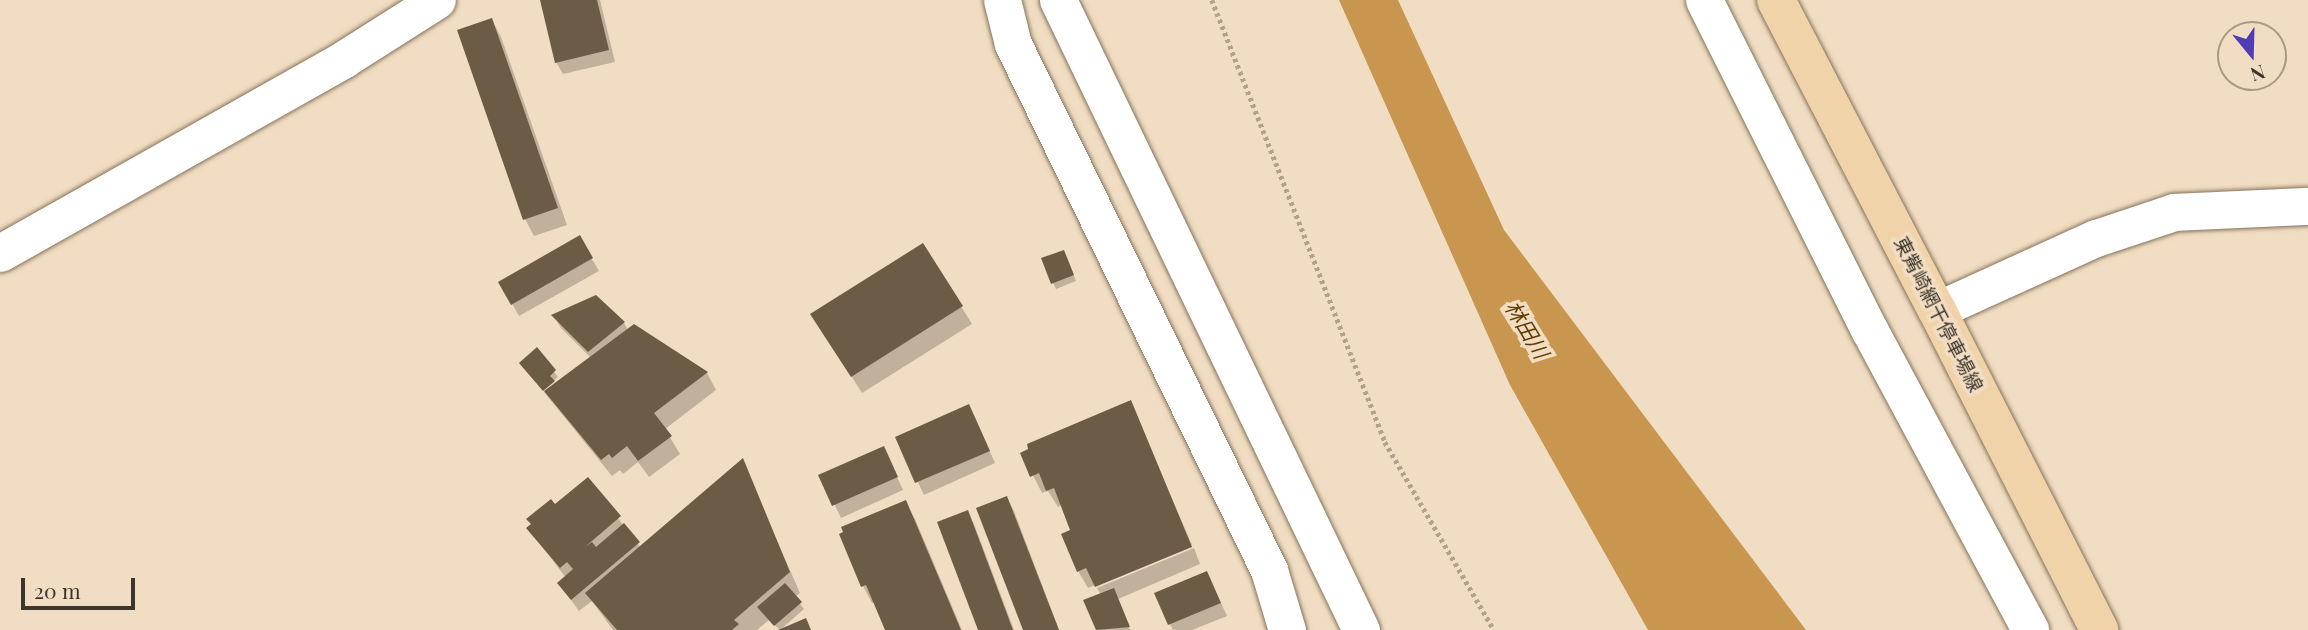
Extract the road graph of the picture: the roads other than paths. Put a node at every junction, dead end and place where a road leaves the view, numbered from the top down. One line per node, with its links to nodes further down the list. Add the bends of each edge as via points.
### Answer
1 (437, 0): 7 (street, via 332,65)
2 (1002, 0): 9 (street, via 1013,44 1269,570)
3 (1058, 0): 10 (street)
4 (1704, 0): 11 (street, via 1870,331)
5 (1776, 0): 8 (main road, 東觜崎網干停車場線)
6 (2308, 206): 8 (street, via 2174,212 2096,238)
7 (0, 253)
8 (1937, 310): 12 (main road, 東觜崎網干停車場線)
9 (1287, 630)
10 (1361, 630)
11 (2030, 630)
12 (2099, 630)

